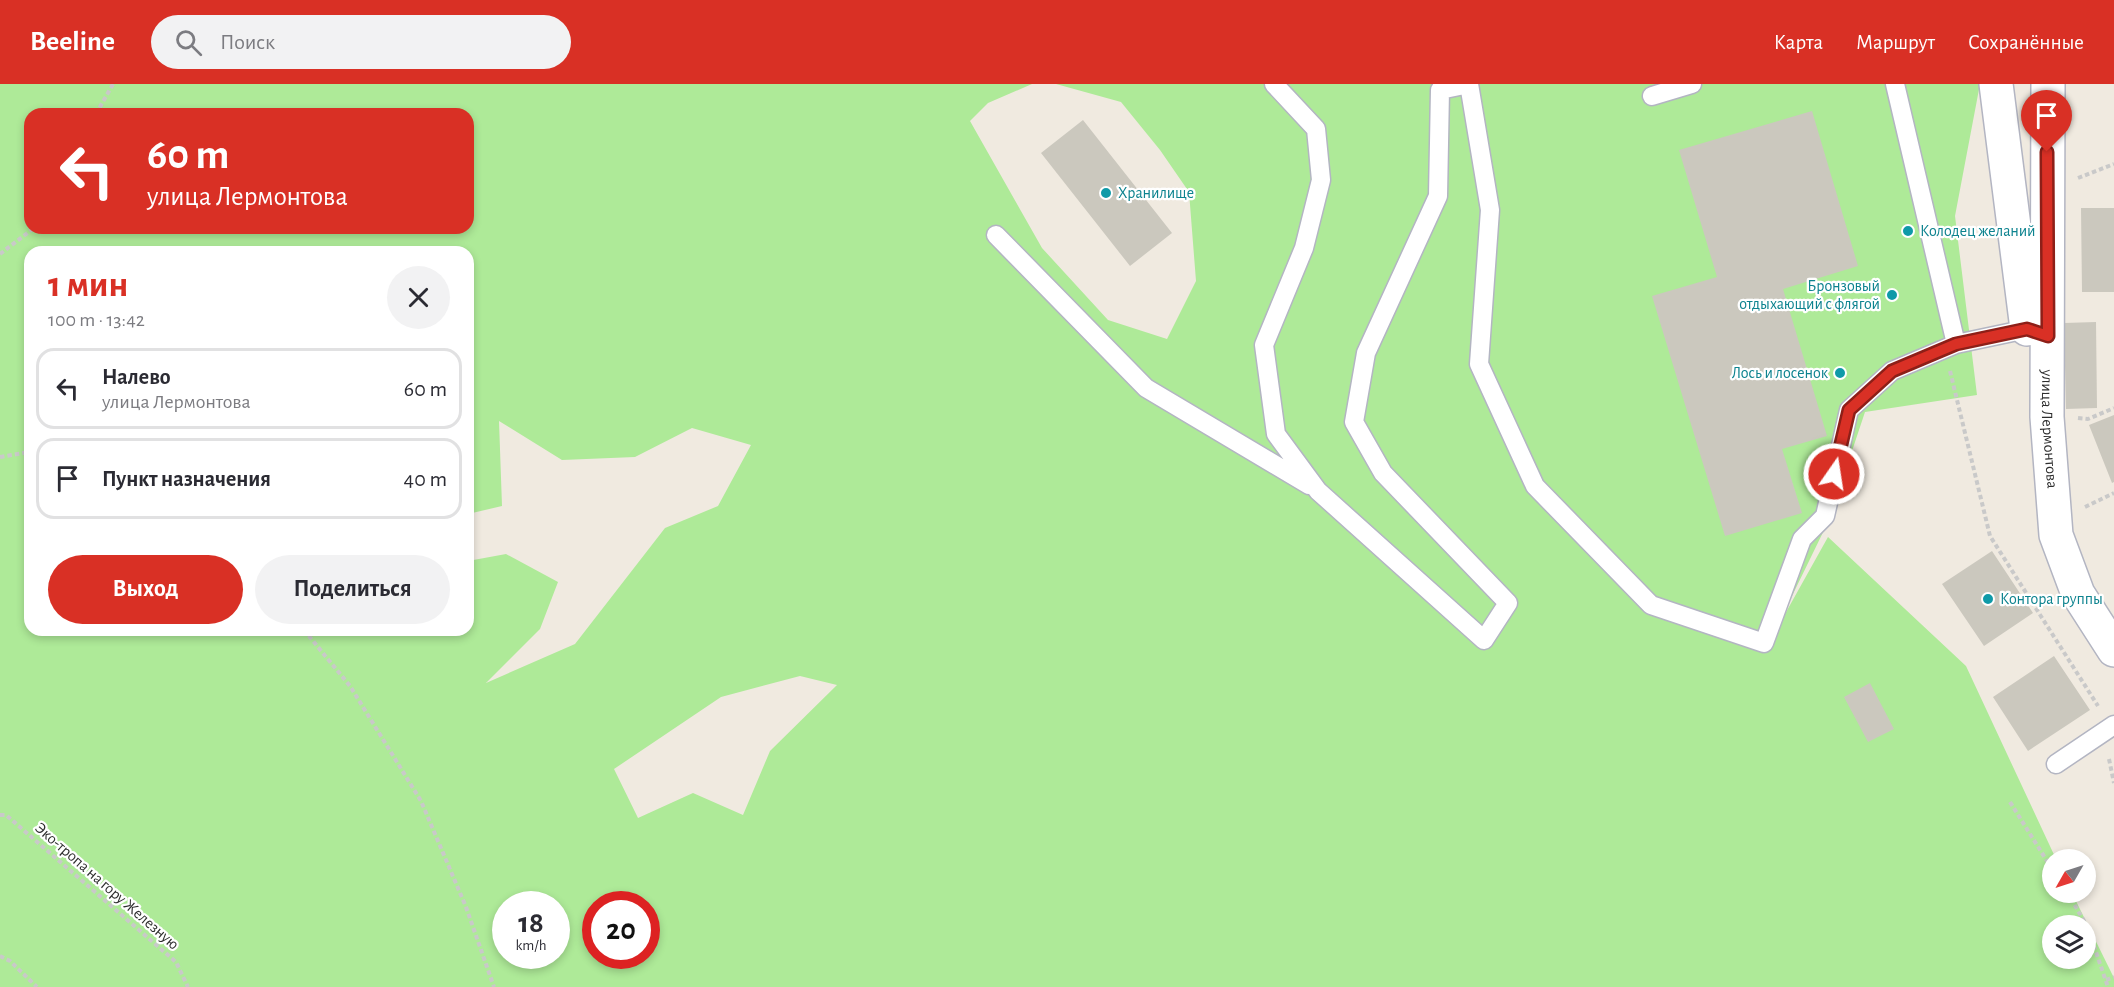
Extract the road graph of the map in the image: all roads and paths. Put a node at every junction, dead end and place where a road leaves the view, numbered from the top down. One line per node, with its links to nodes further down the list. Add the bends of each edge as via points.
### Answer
1 (113, 84): 9 (path)
2 (1274, 84): 19 (lane, via 1316,129 1321,180 1304,248 1264,345 1276,434)
3 (1692, 84): 7 (lane)
4 (1895, 84): 14 (lane)
5 (1996, 84): 13 (street)
6 (2061, 84): 8 (street)
7 (1652, 96)
8 (2047, 99): 13 (street, улица Лермонтова)
9 (99, 108)
10 (26, 234): 12 (path)
11 (996, 236): 19 (lane, via 1146,388)
12 (0, 254)
13 (2037, 333): 14 (lane); 21 (street, улица Лермонтова, via 2056,535 2078,594)
14 (1950, 346): 19 (lane, via 1892,371 1849,410 1825,516 1802,539 1764,643 1651,605 1535,486 1479,364 1490,210 1469,84 1440,90 1438,196 1366,353 1354,422 1383,473 1508,603 1484,640); 22 (path, via 1990,536)
15 (2114, 408): 16 (path)
16 (2088, 419)
17 (24, 453): 18 (path)
18 (0, 456)
19 (1318, 491)
20 (309, 636): 33 (path, via 350,686 421,801)
21 (2114, 650)
22 (2112, 726): 23 (lane)
23 (2056, 764)
24 (2010, 802): 26 (path)
25 (0, 815): 32 (path, Эко-тропа на гору Железную, via 6,815 177,962)
26 (2042, 853)
27 (2073, 903): 30 (path, via 2087,926)
28 (0, 956): 31 (path)
29 (2114, 977): 30 (path)
30 (2106, 980): 34 (path)
31 (37, 987)
32 (188, 987)
33 (494, 987)
34 (2108, 987)

